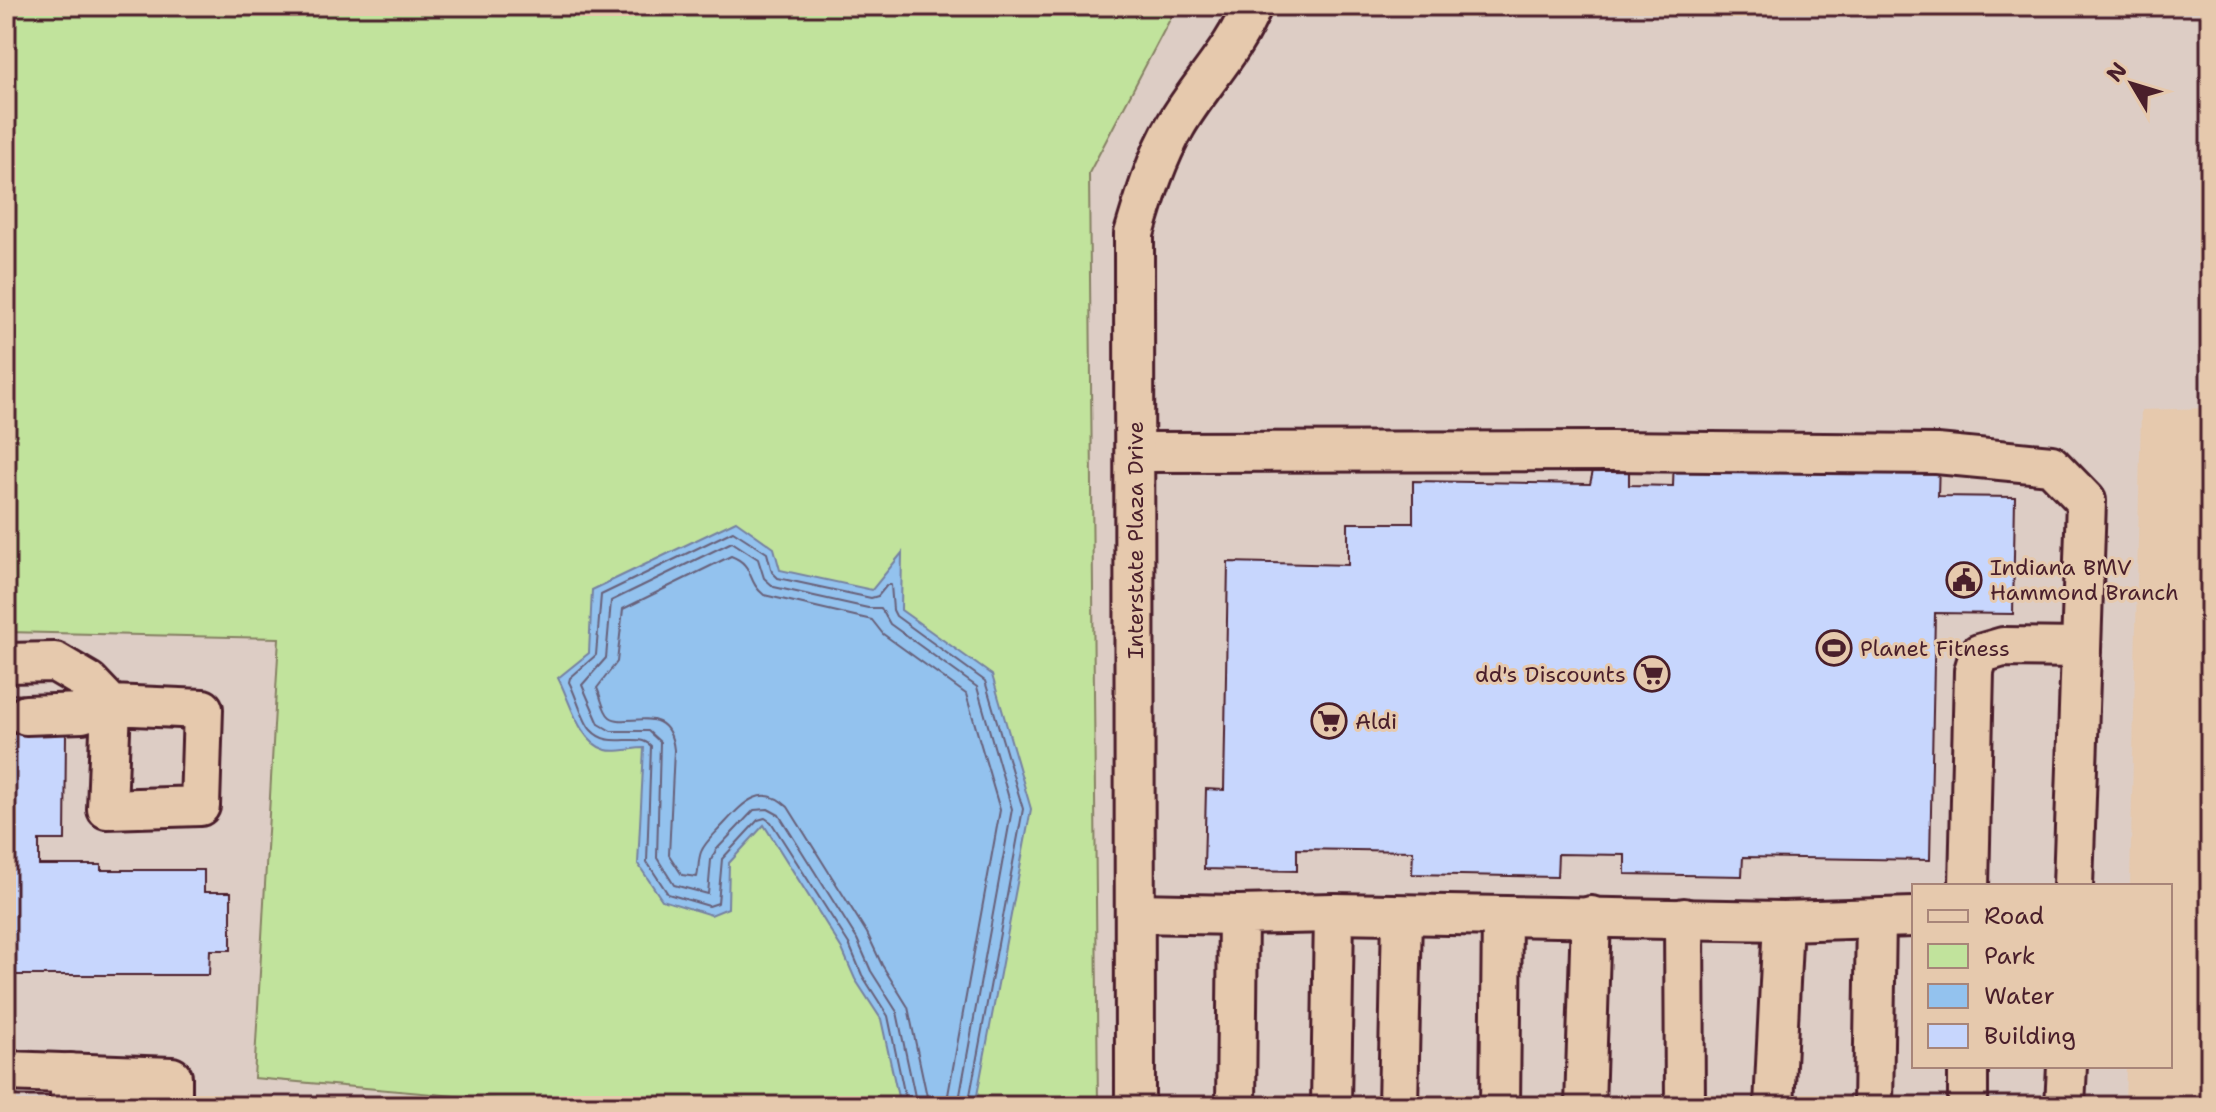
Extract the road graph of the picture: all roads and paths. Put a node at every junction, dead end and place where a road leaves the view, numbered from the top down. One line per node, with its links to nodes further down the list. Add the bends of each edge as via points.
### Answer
1 (1252, 6): 2 (lane, Interstate Plaza Drive, via 1244,27 1176,126 1150,181 1134,234)
2 (1135, 452): 3 (lane, via 1937,454 2051,465 2086,501); 8 (lane, Interstate Plaza Drive)
3 (2081, 648): 6 (lane, via 2003,647 1979,654 1974,671); 7 (lane)
4 (6, 663): 5 (lane, via 55,662 89,682 111,705 82,713)
5 (26, 715)
6 (1969, 884)
7 (2073, 884)
8 (1135, 913): 10 (lane); 23 (lane, Interstate Plaza Drive)
9 (1334, 913): 10 (lane); 11 (lane); 25 (lane)
10 (1238, 915): 24 (lane)
11 (1402, 915): 12 (lane); 26 (lane)
12 (1502, 916): 13 (lane); 27 (lane)
13 (1591, 916): 15 (lane); 28 (lane)
14 (1912, 917): 16 (lane)
15 (1684, 918): 17 (lane); 29 (lane)
16 (1876, 919): 17 (lane); 31 (lane)
17 (1783, 921): 30 (lane)
18 (1968, 1068): 32 (lane)
19 (2067, 1068): 33 (lane)
20 (6, 1071): 21 (lane)
21 (70, 1089): 22 (lane, via 172,1077)
22 (172, 1106)
23 (1135, 1106)
24 (1236, 1106)
25 (1331, 1106)
26 (1398, 1106)
27 (1500, 1106)
28 (1585, 1106)
29 (1685, 1106)
30 (1774, 1106)
31 (1873, 1106)
32 (1968, 1106)
33 (2065, 1106)

